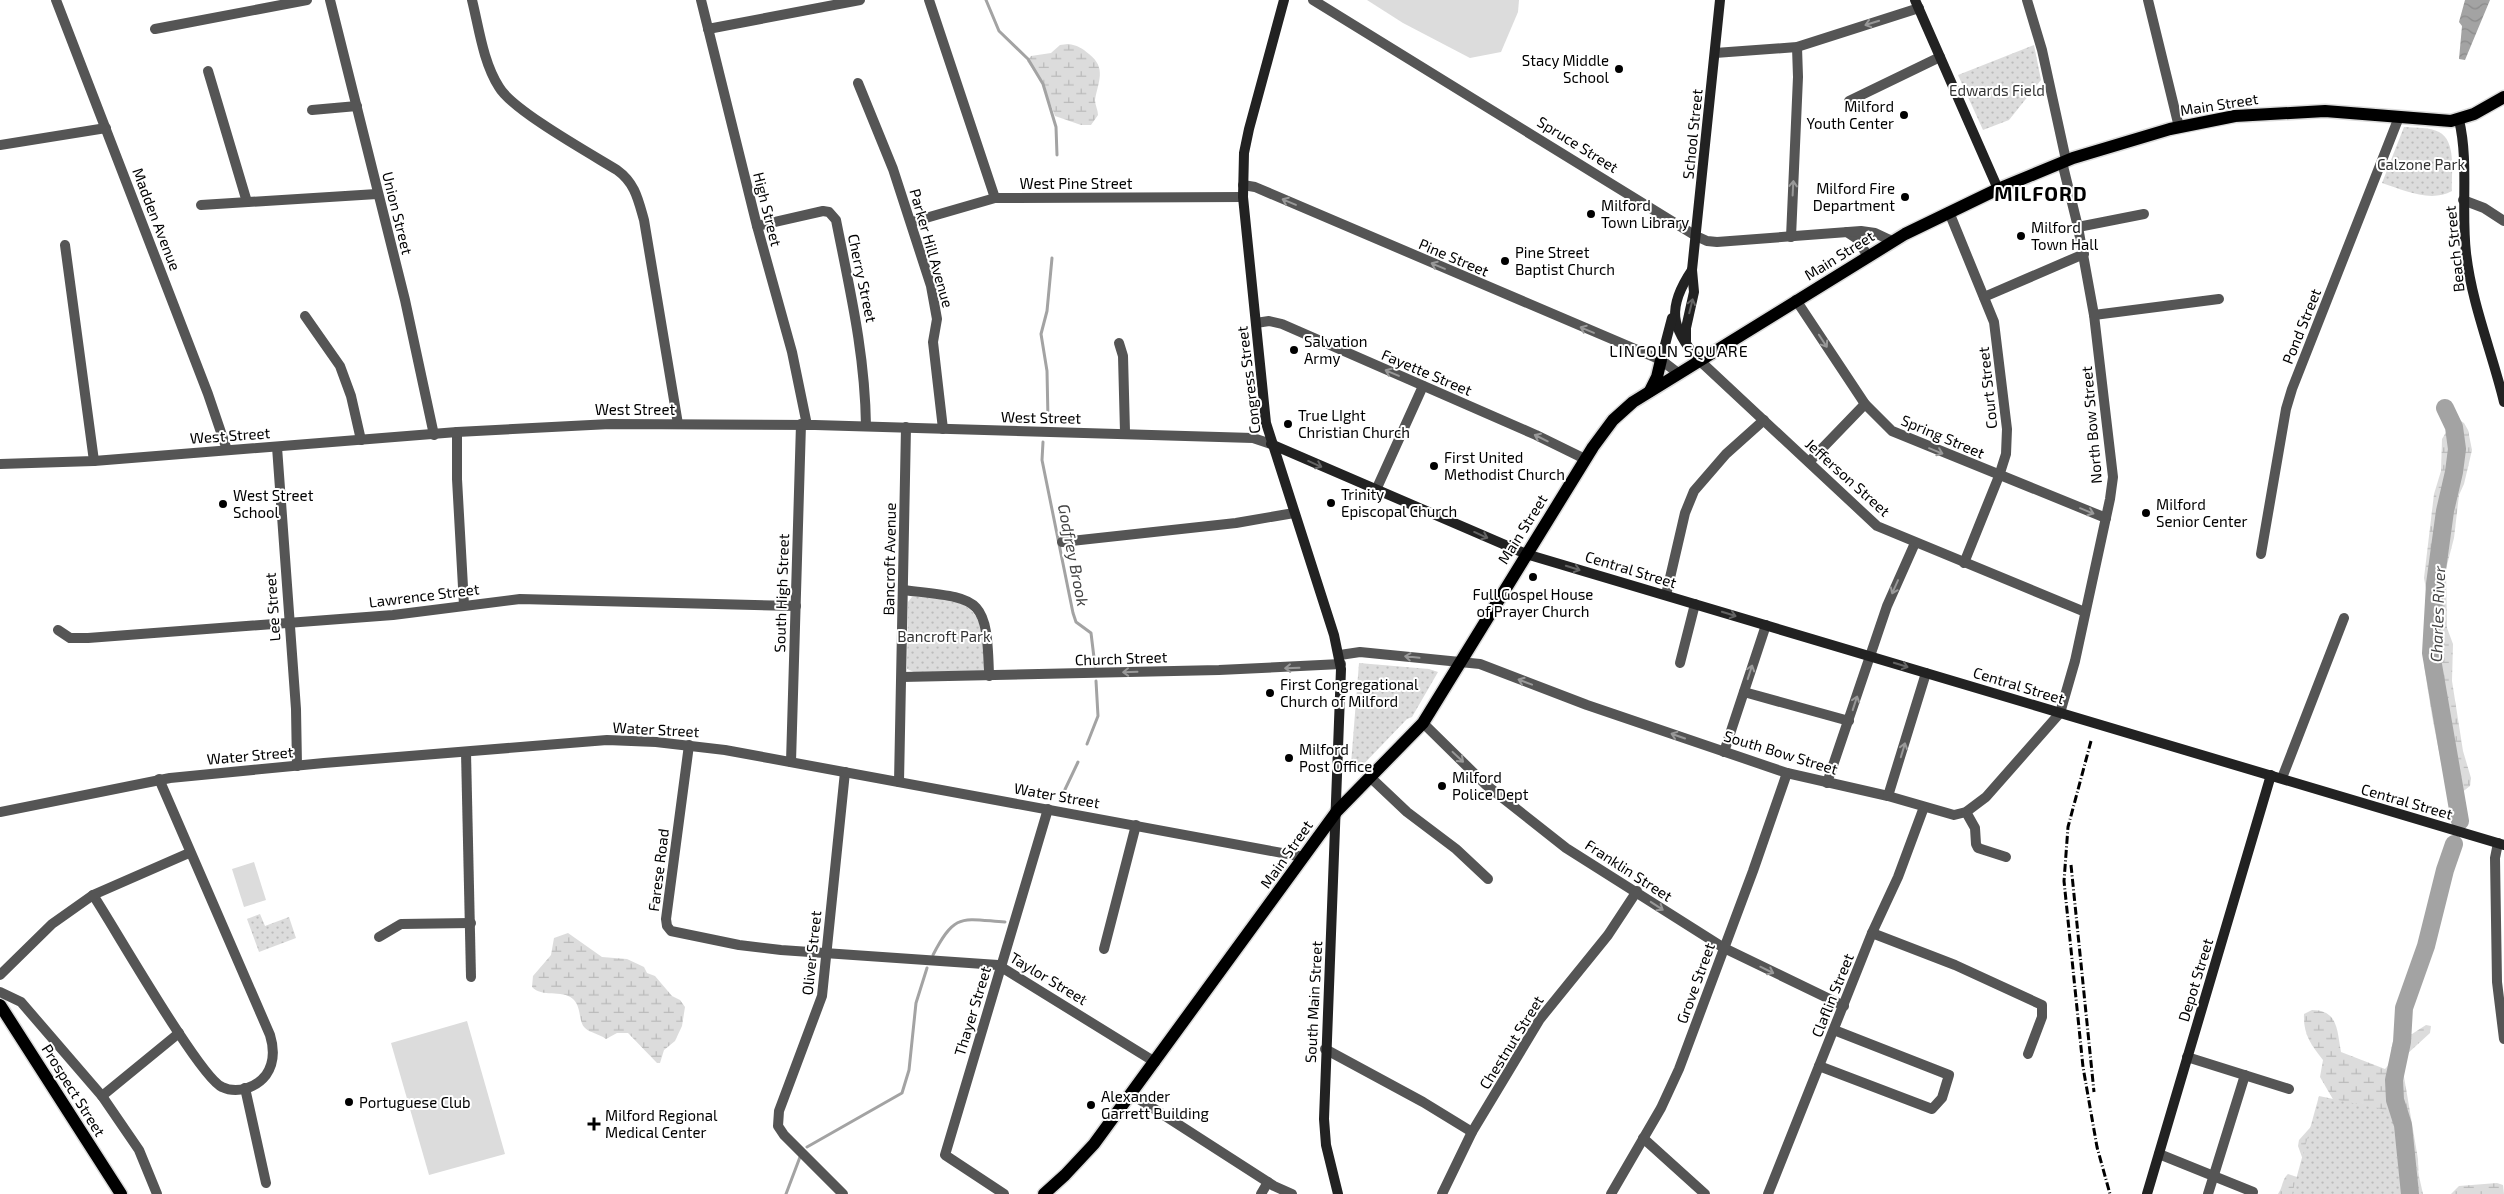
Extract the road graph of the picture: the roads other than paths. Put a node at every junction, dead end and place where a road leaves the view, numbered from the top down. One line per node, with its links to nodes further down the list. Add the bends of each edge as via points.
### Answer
1 (56, 0): 28 (street, Madden Avenue)
2 (307, 0): 14 (street)
3 (330, 0): 23 (street, Union Street)
4 (472, 0): 70 (street, via 487,60 500,90 524,110 617,170 634,187 644,220)
5 (701, 0): 15 (street, High Street)
6 (860, 0): 15 (street)
7 (929, 0): 35 (street)
8 (1284, 0): 31 (main road, Congress Street, via 1249,129)
9 (1313, 0): 46 (street, Spruce Street)
10 (1720, 0): 17 (main road, School Street)
11 (2027, 0): 30 (street, North Bow Street, via 2040,42)
12 (2148, 0): 27 (street)
13 (1917, 4): 16 (street, one-way to 16); 18 (main road)
14 (155, 29)
15 (708, 29): 43 (street, High Street)
16 (1797, 47): 17 (street); 47 (street, one-way to 16)
17 (1715, 53): 46 (main road, School Street)
18 (1940, 57): 22 (street); 32 (main road)
19 (208, 71): 37 (street)
20 (858, 83): 42 (street, Parker Hill Avenue)
21 (2504, 97): 26 (main road)
22 (1849, 101)
23 (357, 106): 24 (street); 33 (street, Union Street)
24 (312, 110)
25 (2399, 117): 26 (main road, Main Street); 27 (main road, Main Street, via 2333,111 2285,112); 93 (street, Pond Street, via 2286,409)
26 (2459, 120): 36 (main road, Beach Street)
27 (2179, 127): 30 (main road, Main Street)
28 (106, 128): 29 (street); 81 (street, Madden Avenue)
29 (1, 142)
30 (2064, 161): 32 (main road, Main Street); 44 (street, North Bow Street)
31 (1243, 185): 34 (main road, Congress Street); 62 (street, Pine Street, one-way to 31, via 1255,187)
32 (1998, 189): 39 (main road, Main Street)
33 (378, 194): 37 (street); 77 (street, Union Street)
34 (1243, 197): 35 (street, West Pine Street); 59 (main road, Congress Street)
35 (995, 198): 42 (street, West Pine Street)
36 (2463, 200): 41 (street); 67 (main road, Beach Street, via 2472,289)
37 (247, 202): 38 (street)
38 (201, 205)
39 (1949, 212): 48 (main road, Main Street); 53 (street, Court Street)
40 (2144, 214): 44 (street)
41 (2504, 221)
42 (912, 222): 74 (street, Parker Hill Avenue, via 936,308 933,342)
43 (757, 226): 71 (street, High Street, via 792,352); 72 (street, Cherry Street, via 823,211 829,212 836,220 863,360)
44 (2078, 227): 50 (street, North Bow Street)
45 (1846, 232): 47 (street, Spruce Street); 48 (street, Spruce Street, via 1868,232); 51 (street, via 1856,238)
46 (1696, 236): 47 (street, Spruce Street, via 1717,242); 52 (main road, School Street)
47 (1791, 237)
48 (1892, 241): 51 (main road, Main Street)
49 (65, 245): 83 (street)
50 (2084, 254): 53 (street); 57 (street, North Bow Street)
51 (1868, 256): 55 (main road, Main Street)
52 (1692, 270): 56 (main road, School Street); 60 (main road, School Street, one-way to 52, via 1694,292)
53 (1984, 297): 86 (street, Court Street, via 1994,322 2007,429 2006,454)
54 (2219, 299): 57 (street)
55 (1796, 300): 63 (main road, Main Street); 68 (street, Spring Street, one-way to 68)
56 (1675, 309): 60 (main road, School Street, via 1675,326); 62 (main road)
57 (2094, 315): 89 (street, North Bow Street, via 2113,478)
58 (305, 316): 78 (street, via 340,366)
59 (1256, 323): 65 (street, Fayette Street, one-way to 59, via 1282,324); 79 (main road, Congress Street, via 1262,400)
60 (1686, 341): 63 (main road, School Street)
61 (1119, 343): 76 (street, via 1124,356)
62 (1661, 360): 64 (street, Pine Street); 66 (main road)
63 (1699, 360): 64 (main road, Main Street); 69 (street, Jefferson Street)
64 (1678, 373): 66 (main road, Main Street)
65 (1424, 386): 82 (street, Fayette Street, one-way to 65); 87 (street)
66 (1649, 391): 82 (main road, Main Street, via 1613,420)
67 (2504, 402)
68 (1864, 404): 84 (street); 86 (street, Spring Street, one-way to 86, via 1899,435)
69 (1764, 420): 84 (street, Jefferson Street); 96 (street, via 1726,454 1694,490 1685,513)
70 (678, 424): 71 (street, West Street); 75 (street, West Street, via 571,425)
71 (804, 424): 72 (street, West Street); 99 (street, South High Street)
72 (866, 426): 73 (street, West Street)
73 (906, 427): 74 (street, West Street); 95 (street, Bancroft Avenue)
74 (943, 429): 76 (street, West Street)
75 (458, 432): 77 (street, West Street); 98 (street, via 457,479)
76 (1124, 432): 79 (street, West Street, via 1253,438)
77 (434, 435): 78 (street, West Street)
78 (361, 440): 80 (street, West Street)
79 (1271, 444): 87 (main road, Central Street, one-way to 87); 88 (main road, Congress Street)
80 (277, 447): 81 (street, West Street); 102 (street, Lee Street)
81 (227, 450): 83 (street, West Street)
82 (1585, 459): 92 (main road, Main Street)
83 (94, 461): 85 (street, West Street)
84 (1809, 462): 91 (street, Jefferson Street, via 1874,524)
85 (0, 464)
86 (1999, 476): 89 (street, Spring Street, one-way to 89); 94 (street, Court Street)
87 (1376, 490): 92 (main road, Central Street, one-way to 92)
88 (1294, 513): 90 (street, via 1236,523); 106 (main road, Congress Street)
89 (2106, 518): 100 (street, North Bow Street)
90 (1062, 542)
91 (1915, 543): 94 (street, Jefferson Street); 105 (street, one-way to 105, via 1887,606)
92 (1526, 554): 96 (main road, Central Street, one-way to 96); 107 (main road, Main Street)
93 (2261, 554)
94 (1964, 563): 100 (street, Jefferson Street)
95 (903, 590): 110 (street, via 958,597 977,608 984,616); 111 (street, Bancroft Avenue)
96 (1666, 596): 97 (main road, Central Street)
97 (1695, 604): 103 (main road, Central Street, one-way to 103); 108 (street)
98 (464, 605): 99 (street, Lawrence Street, via 520,599 564,599); 102 (street, Lawrence Street)
99 (796, 606): 119 (street, South High Street)
100 (2085, 612): 113 (street, North Bow Street)
101 (2344, 618): 124 (street)
102 (288, 622): 104 (street, Lawrence Street, via 88,638 70,638); 120 (street, Lee Street, via 296,709)
103 (1766, 625): 105 (main road, Central Street); 112 (street, one-way to 103)
104 (58, 630)
105 (1870, 656): 109 (main road, Central Street, one-way to 109); 114 (street, one-way to 105)
106 (1340, 660): 107 (street, Church Street, one-way to 106, via 1360,652); 110 (street, Church Street, one-way to 110, via 1326,667); 131 (main road, Congress Street)
107 (1460, 662): 115 (main road, Main Street); 118 (street, South Bow Street, one-way to 107, via 1586,705 1480,664)
108 (1680, 663)
109 (1926, 673): 113 (main road, Central Street); 128 (street, one-way to 109)
110 (990, 676): 111 (street, Church Street)
111 (902, 677): 126 (street, Bancroft Avenue)
112 (1744, 692): 114 (street); 118 (street)
113 (2060, 713): 124 (main road, Central Street); 133 (street, via 1986,797)
114 (1849, 721): 127 (street)
115 (1423, 723): 123 (main road, Main Street); 140 (street, Franklin Street, one-way to 140, via 1485,784 1520,813 1566,848)
116 (689, 745): 117 (street, Water Street, via 614,740); 119 (street, Water Street); 147 (street, Farese Road, via 667,926 677,934 739,945)
117 (466, 752): 120 (street, Water Street); 142 (street)
118 (1724, 752): 122 (street, South Bow Street)
119 (791, 762): 121 (street, Water Street)
120 (297, 766): 125 (street, Water Street)
121 (846, 772): 126 (street, Water Street); 147 (street, Oliver Street)
122 (1787, 773): 127 (street, South Bow Street); 145 (street, Grove Street)
123 (1370, 777): 131 (main road, Main Street); 139 (street, via 1407,812)
124 (2277, 777): 135 (main road, Central Street); 159 (main road, Depot Street)
125 (159, 779): 132 (street, Water Street); 136 (street)
126 (900, 782): 130 (street, Water Street)
127 (1828, 783): 128 (street, South Bow Street)
128 (1888, 796): 129 (street, South Bow Street)
129 (1924, 807): 133 (street, South Bow Street, via 1954,815); 143 (street, Claflin Street)
130 (1048, 809): 134 (street, Water Street); 148 (street, Thayer Street)
131 (1337, 811): 137 (main road, Main Street); 157 (main road, South Main Street)
132 (0, 812)
133 (1966, 812): 138 (street, via 1975,828 1978,848)
134 (1136, 825): 137 (street, Water Street); 146 (street)
135 (2501, 844): 156 (street, via 2495,858 2497,982)
136 (189, 853): 141 (street); 163 (street, via 273,1045 273,1057 266,1074 253,1086)
137 (1304, 857): 160 (main road, Main Street)
138 (2006, 857)
139 (1488, 878)
140 (1636, 891): 145 (street, Franklin Street, one-way to 145); 167 (street, Chestnut Street, via 1608,936 1540,1019)
141 (93, 895): 149 (street, via 52,924); 155 (street)
142 (471, 923): 144 (street, via 401,924); 150 (street)
143 (1872, 933): 153 (street, Claflin Street); 158 (street, via 1964,969 2042,1005 2042,1017)
144 (379, 937)
145 (1724, 948): 153 (street, Franklin Street, one-way to 153); 168 (street, Grove Street, via 1679,1069)
146 (1104, 949)
147 (826, 954): 148 (street, Taylor Street, via 987,962); 176 (street, Oliver Street, via 820,1006 782,1101 777,1124)
148 (1001, 966): 160 (street, Taylor Street); 177 (street, Thayer Street, via 945,1155)
149 (0, 974)
150 (471, 977)
151 (0, 992): 166 (street, via 21,1002)
152 (0, 1004): 174 (main road, Prospect Street)
153 (1844, 1006): 154 (street, Claflin Street)
154 (1834, 1030): 161 (street, Claflin Street); 161 (street, via 1949,1075 1942,1098 1932,1109)
155 (178, 1032): 163 (street, via 220,1087); 166 (street)
156 (2504, 1039)
157 (1326, 1049): 167 (street); 181 (main road, South Main Street, via 1326,1145)
158 (2028, 1054)
159 (2187, 1057): 162 (street); 169 (main road, Depot Street)
160 (1154, 1062): 165 (main road, Main Street)
161 (1819, 1066): 185 (street, Claflin Street)
162 (2245, 1076): 164 (street); 170 (street)
163 (245, 1088): 172 (street)
164 (2289, 1089)
165 (1131, 1094): 171 (street); 178 (main road, Main Street, via 1086,1154)
166 (102, 1096): 175 (street, via 139,1150)
167 (1472, 1132): 182 (street, Chestnut Street)
168 (1644, 1138): 183 (street, Grove Street); 184 (street)
169 (2159, 1154): 170 (street); 186 (main road, Depot Street)
170 (2213, 1176): 173 (street); 187 (street)
171 (1268, 1182): 179 (street); 180 (street)
172 (266, 1183)
173 (2253, 1192)
174 (121, 1194)
175 (157, 1194)
176 (843, 1194)
177 (1004, 1194)
178 (1044, 1194)
179 (1261, 1194)
180 (1292, 1194)
181 (1338, 1194)
182 (1442, 1194)
183 (1611, 1194)
184 (1705, 1194)
185 (1768, 1194)
186 (2147, 1194)
187 (2208, 1194)

